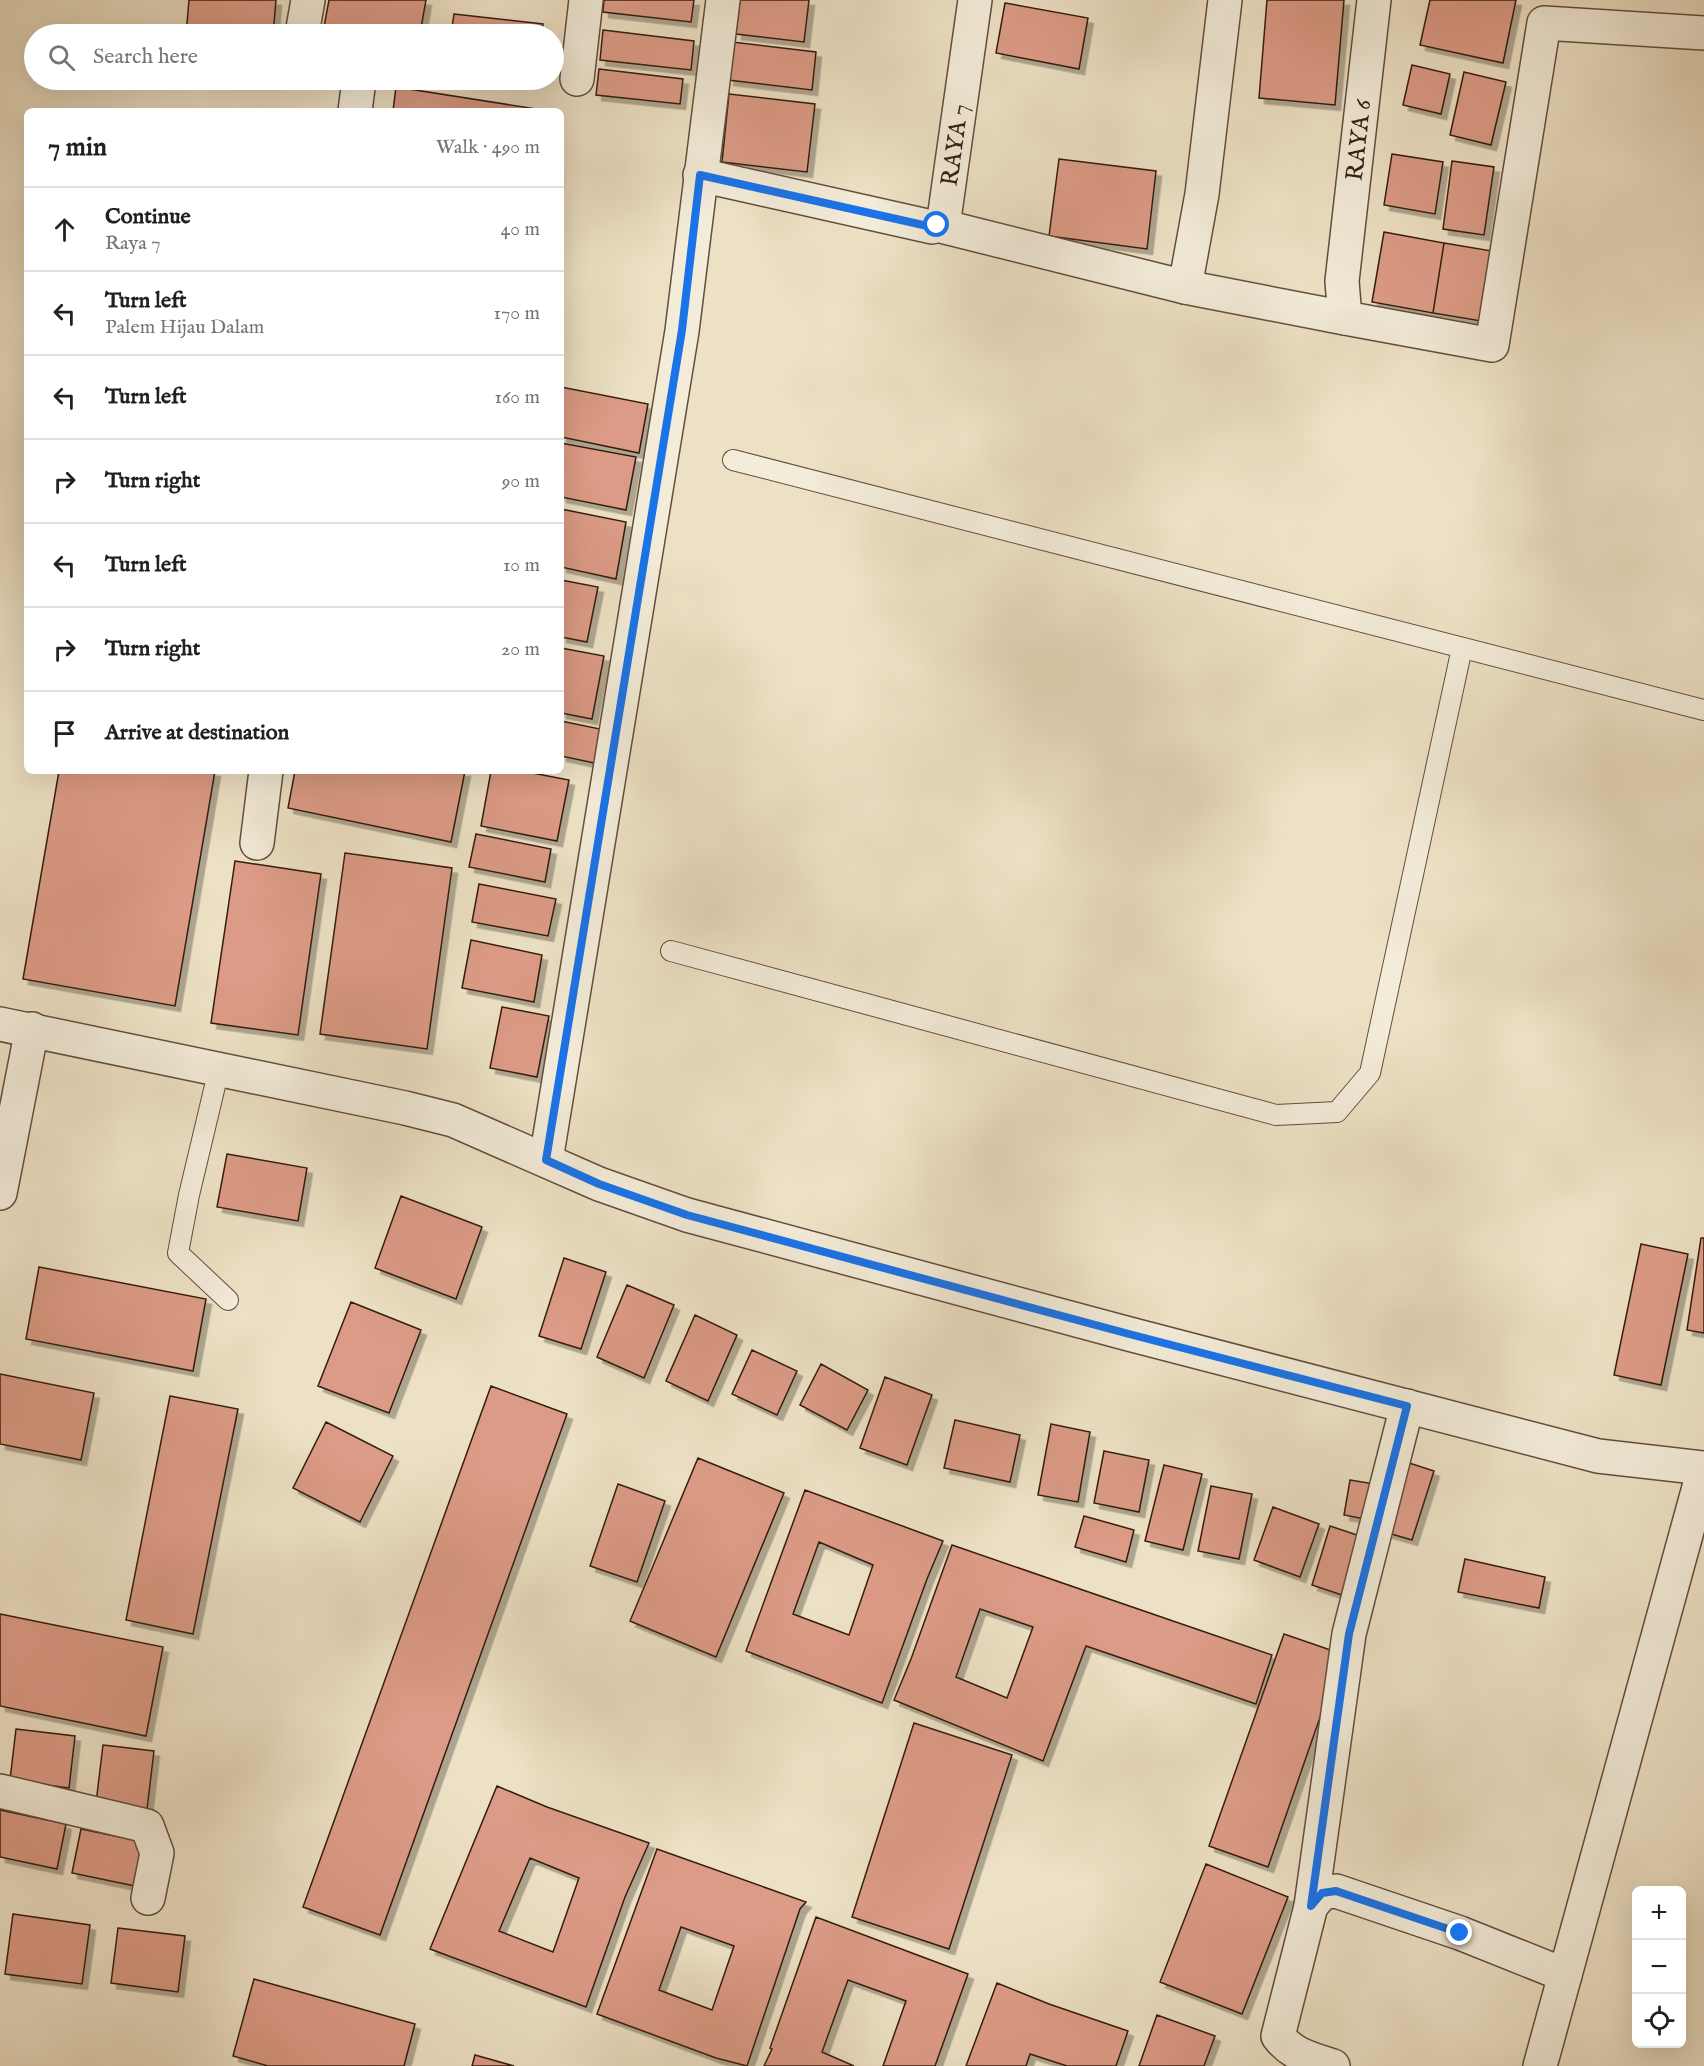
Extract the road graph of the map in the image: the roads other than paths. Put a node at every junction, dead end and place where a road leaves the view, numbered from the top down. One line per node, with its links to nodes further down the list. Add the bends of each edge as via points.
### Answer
1 (308, 0): 7 (street)
2 (586, 0): 9 (street)
3 (723, 0): 12 (street)
4 (975, 0): 13 (street, RAYA 7, via 944,219)
5 (1226, 0): 14 (street, via 1202,194)
6 (1374, 0): 15 (street, RAYA 6, via 1342,281)
7 (304, 24)
8 (1704, 33): 15 (street, via 1544,23 1492,345)
9 (577, 79)
10 (358, 90): 11 (street)
11 (355, 108)
12 (700, 175): 13 (street); 25 (street, via 682,330)
13 (937, 225): 14 (street)
14 (1185, 287): 15 (street)
15 (1344, 318)
16 (733, 460): 17 (lane)
17 (1462, 648): 18 (lane); 21 (lane, via 1370,1073 1337,1112 1276,1116)
18 (1704, 710)
19 (266, 774): 20 (street)
20 (257, 843)
21 (671, 951)
22 (0, 1024): 23 (street)
23 (32, 1029): 24 (street); 26 (street)
24 (219, 1069): 25 (street, via 453,1120); 27 (lane, via 178,1253)
25 (546, 1160): 28 (street, via 599,1184 687,1215)
26 (0, 1193)
27 (228, 1300)
28 (1407, 1406): 29 (street, via 1598,1456); 32 (street, via 1349,1634)
29 (1704, 1469): 33 (street)
30 (0, 1791): 31 (street, via 147,1826 157,1853)
31 (148, 1898)
32 (1311, 1906): 33 (street, via 1322,1893 1336,1891 1460,1933); 34 (street, via 1278,2036 1297,2054)
33 (1565, 1976): 35 (street)
34 (1333, 2066)
35 (1540, 2066)

